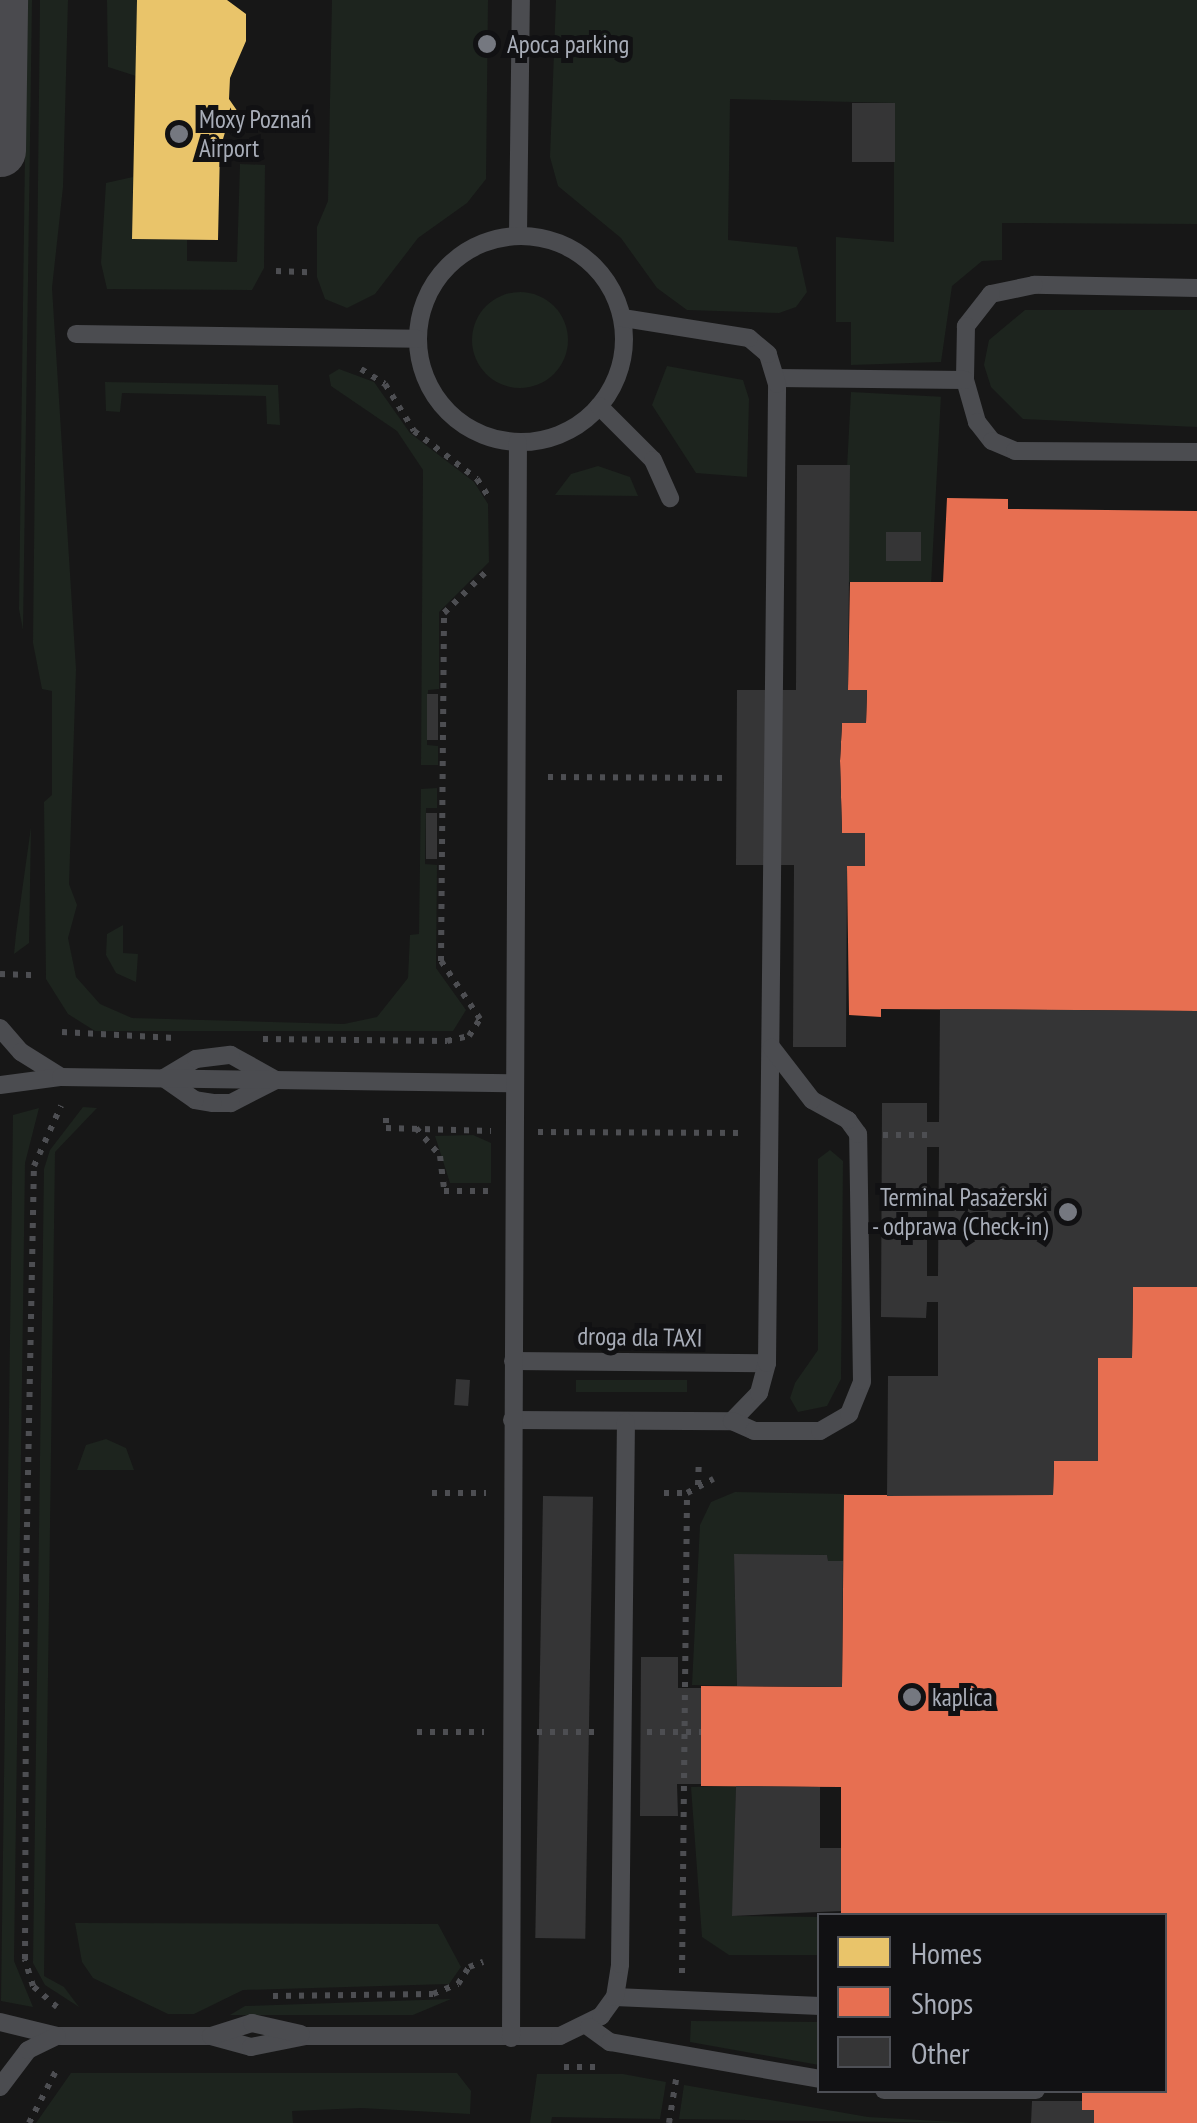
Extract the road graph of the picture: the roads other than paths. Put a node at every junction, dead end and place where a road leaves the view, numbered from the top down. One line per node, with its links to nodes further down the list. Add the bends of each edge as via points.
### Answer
1 (2, 0): 3 (main road)
2 (521, 0): 4 (lane)
3 (0, 150)
4 (518, 235): 6 (lane, via 573,249 613,291); 8 (lane, via 479,244 446,266 420,312)
5 (1197, 288): 10 (lane, via 1034,285 990,294 966,326)
6 (622, 318): 9 (lane, via 749,338 768,354); 11 (lane, via 616,380)
7 (76, 334): 8 (lane)
8 (417, 339): 12 (lane, via 420,365 447,411 492,438)
9 (776, 378): 10 (lane); 16 (lane)
10 (965, 380): 13 (lane, via 977,422 992,441 1015,451)
11 (599, 406): 12 (lane, via 562,432); 14 (lane, via 654,460)
12 (518, 442): 18 (lane)
13 (1197, 452)
14 (670, 498)
15 (0, 1028): 17 (lane, via 21,1052)
16 (772, 1048): 21 (lane); 23 (lane, via 812,1100 858,1134 859,1398 838,1424 820,1432 754,1431)
17 (61, 1077): 18 (lane); 19 (lane)
18 (514, 1083): 20 (lane)
19 (0, 1085)
20 (513, 1361): 21 (lane, droga dla TAXI); 22 (lane)
21 (766, 1363): 23 (lane, via 759,1393)
22 (512, 1420): 24 (lane); 30 (lane)
23 (732, 1420): 24 (lane)
24 (626, 1422): 25 (lane)
25 (616, 1997): 26 (lane, via 682,2005); 28 (lane)
26 (817, 2006)
27 (0, 2022): 29 (lane)
28 (589, 2027): 30 (lane); 31 (lane, via 610,2042)
29 (57, 2036): 30 (lane, via 210,2036 252,2046 306,2036); 32 (lane, via 28,2050)
30 (511, 2038)
31 (817, 2078)
32 (0, 2087)

